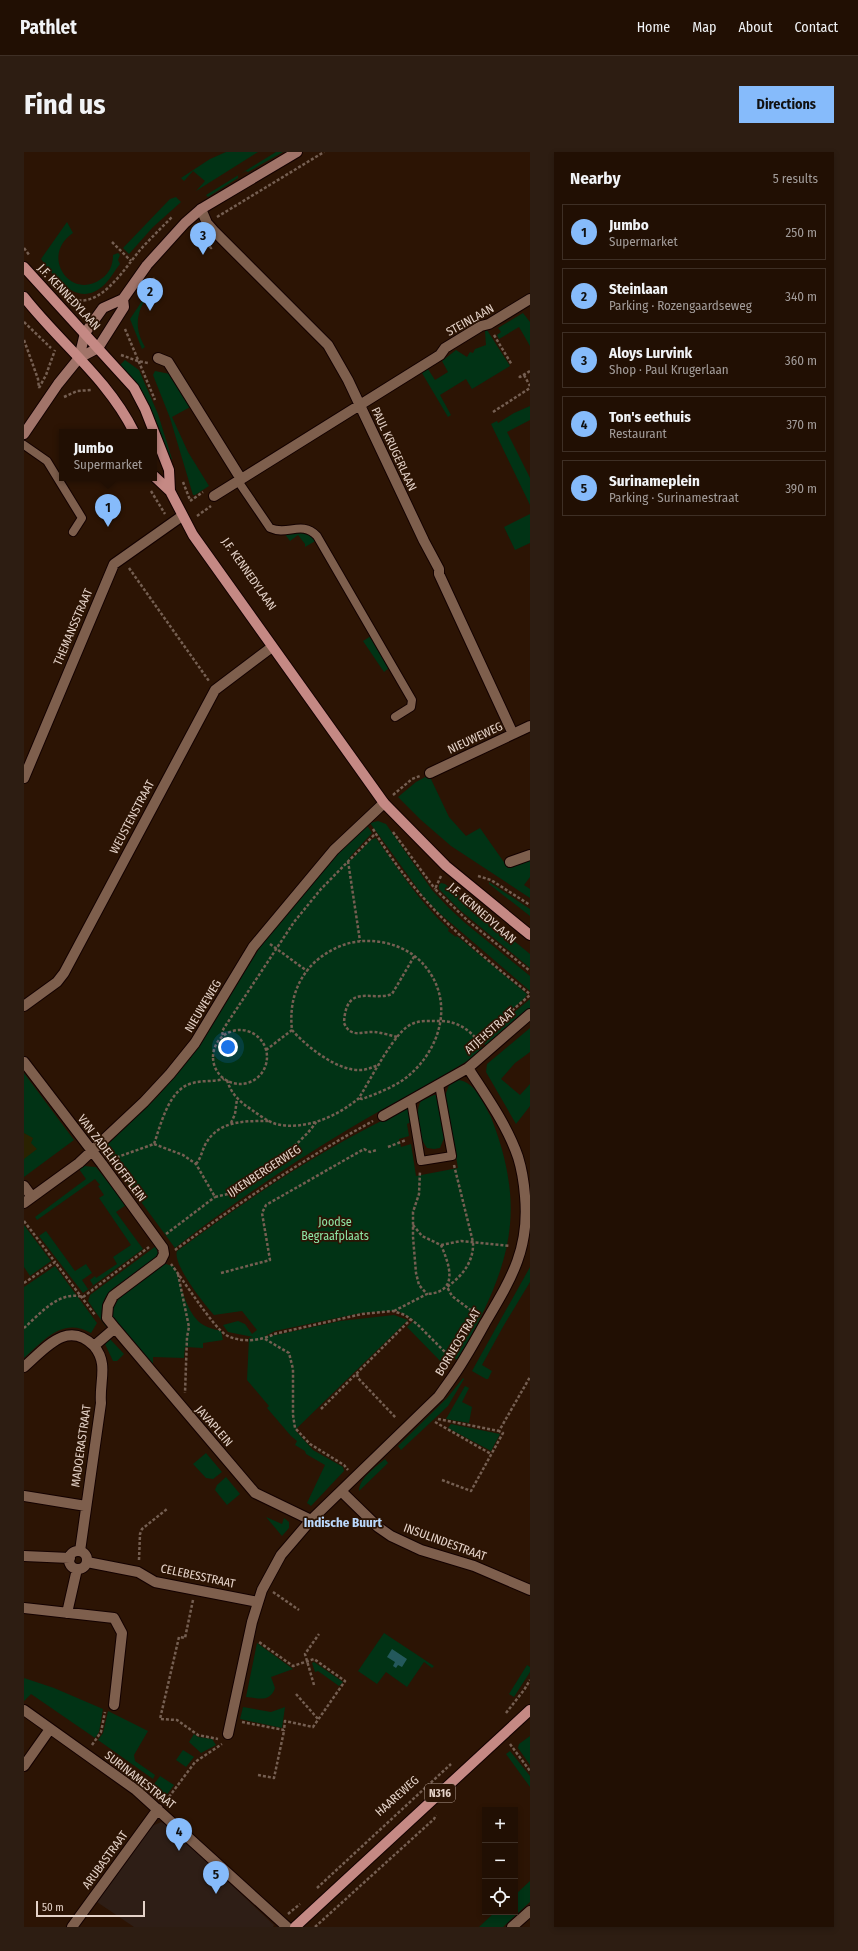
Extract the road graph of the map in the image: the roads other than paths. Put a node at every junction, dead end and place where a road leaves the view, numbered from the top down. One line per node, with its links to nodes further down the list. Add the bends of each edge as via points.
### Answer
1 (297, 152): 2 (street)
2 (201, 209): 5 (street, via 170,238); 11 (street, PAUL KRUGERLAAN, via 207,223 328,345)
3 (24, 267): 7 (main road, J.F. KENNEDYLAAN)
4 (24, 297): 9 (main road)
5 (123, 299): 7 (street, via 103,308); 8 (street, via 124,307)
6 (530, 299): 11 (street, STEINLAAN, via 445,348 440,356)
7 (85, 333): 8 (main road, J.F. KENNEDYLAAN); 9 (street)
8 (98, 348): 9 (street); 13 (main road, J.F. KENNEDYLAAN, via 134,388)
9 (79, 358): 12 (main road, via 118,404); 14 (street)
10 (158, 358): 18 (street, via 168,362)
11 (359, 405): 18 (street, STEINLAAN); 28 (street, PAUL KRUGERLAAN, via 439,569 439,574)
12 (132, 429)
13 (153, 429)
14 (24, 434)
15 (157, 440): 21 (main road, J.F. KENNEDYLAAN, via 169,470)
16 (24, 445): 19 (lane, via 47,461)
17 (157, 479): 21 (main road, J.F. KENNEDYLAAN)
18 (240, 480): 22 (street, STEINLAAN); 26 (lane, via 270,528 306,528 318,536 412,700 411,706)
19 (59, 481)
20 (59, 481): 24 (lane, via 82,518)
21 (170, 491): 23 (main road, J.F. KENNEDYLAAN)
22 (214, 496)
23 (182, 516): 25 (main road, J.F. KENNEDYLAAN); 30 (street, THEMANSSTRAAT, via 114,564)
24 (73, 532)
25 (272, 647): 31 (main road, J.F. KENNEDYLAAN); 35 (street, WEUSTENSTRAAT, via 215,690 64,973 57,982)
26 (395, 718)
27 (530, 726): 28 (street, NIEUWEWEG)
28 (513, 734): 29 (street, NIEUWEWEG)
29 (430, 773)
30 (24, 778)
31 (384, 803): 34 (main road, J.F. KENNEDYLAAN, via 446,866); 42 (street, NIEUWEWEG, via 334,850 253,947 195,1043 144,1102)
32 (530, 855): 33 (street)
33 (510, 862)
34 (530, 935)
35 (24, 1006)
36 (530, 1014): 38 (street, ATJEHSTRAAT)
37 (24, 1062): 42 (street, VAN ZADELHOFFPLEIN)
38 (468, 1068): 39 (street); 45 (street, BORNEOSTRAAT, via 501,1120 518,1157 526,1202)
39 (439, 1086): 40 (street); 40 (lane, via 452,1156 421,1161)
40 (411, 1101): 41 (street)
41 (382, 1116)
42 (91, 1151): 44 (street, NIEUWEWEG, via 79,1163); 46 (street, VAN ZADELHOFFPLEIN, via 163,1248 164,1254 161,1260 109,1301 107,1318)
43 (24, 1186): 44 (street)
44 (28, 1200)
45 (525, 1246): 49 (street, BORNEOSTRAAT, via 508,1284 459,1369 439,1396)
46 (111, 1331): 47 (street); 52 (street, JAVAPLEIN, via 255,1493)
47 (94, 1346): 48 (street, via 86,1338 78,1335 59,1337); 51 (street, MADOERASTRAAT, via 104,1366)
48 (24, 1367)
49 (341, 1491): 52 (street, BORNEOSTRAAT); 58 (street, INSULINDESTRAAT, via 368,1518 391,1536 421,1550 474,1566)
50 (24, 1496): 51 (street)
51 (86, 1506): 53 (street, MADOERASTRAAT)
52 (310, 1520): 59 (street, BORNEOSTRAAT, via 281,1555 264,1585)
53 (80, 1551): 55 (street, via 75,1552); 56 (street, via 85,1554)
54 (24, 1556): 55 (street)
55 (70, 1558): 57 (street, via 70,1564)
56 (87, 1562): 57 (street, via 82,1568); 59 (street, CELEBESSTRAAT, via 138,1572 155,1582)
57 (77, 1569): 61 (street)
58 (530, 1590)
59 (258, 1602): 66 (street, BORNEOSTRAAT)
60 (24, 1608): 61 (street)
61 (67, 1613): 62 (street, via 114,1618 122,1633)
62 (114, 1702)
63 (24, 1710): 65 (street, SURINAMESTRAAT)
64 (530, 1710): 72 (main road, N316)
65 (50, 1729): 67 (street); 68 (street, SURINAMESTRAAT, via 136,1790)
66 (228, 1737)
67 (24, 1766)
68 (158, 1809): 70 (street, SURINAMESTRAAT); 71 (street, ARUBASTRAAT)
69 (530, 1911): 73 (street)
70 (284, 1924)
71 (72, 1927)
72 (295, 1927)
73 (512, 1927)

